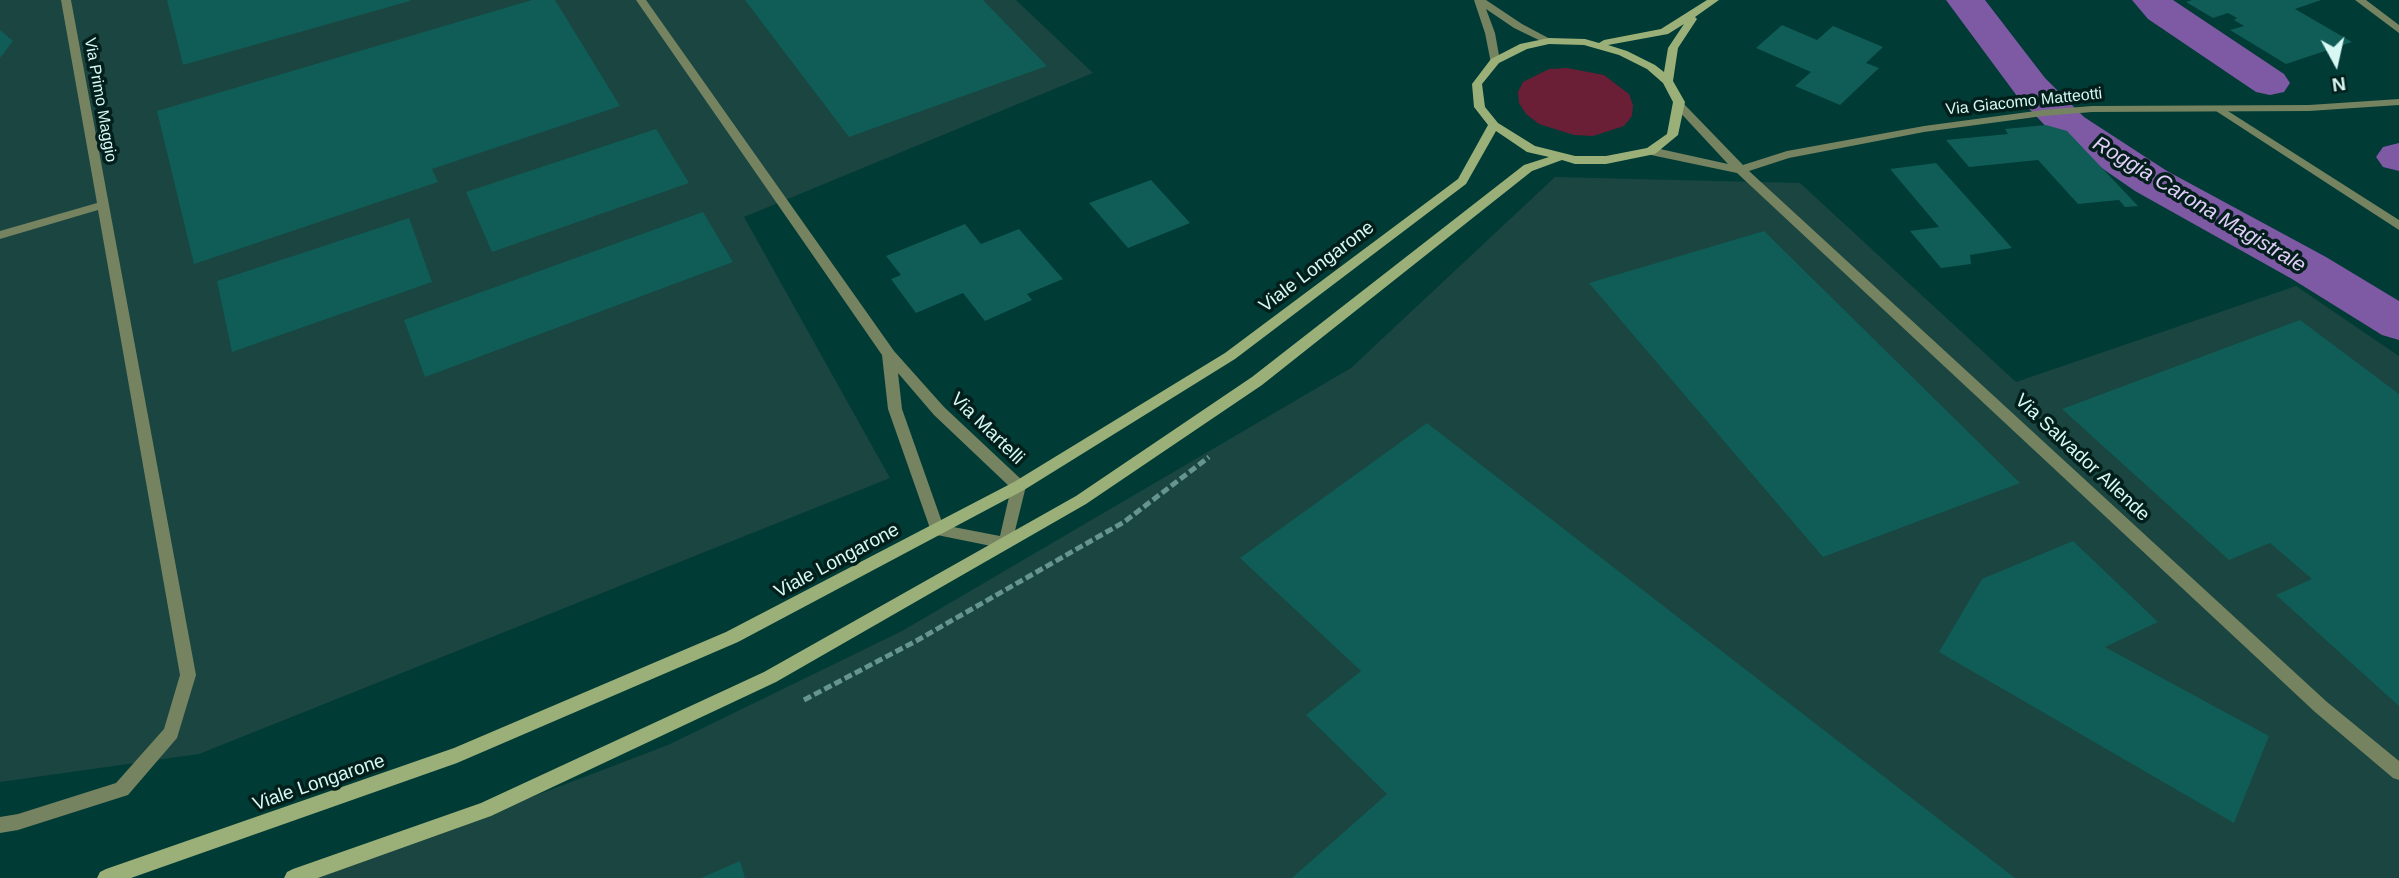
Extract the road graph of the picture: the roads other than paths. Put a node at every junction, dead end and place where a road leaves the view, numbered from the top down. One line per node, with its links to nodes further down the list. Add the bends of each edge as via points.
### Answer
1 (66, 0): 19 (street, Via Primo Maggio)
2 (641, 0): 22 (street, Via Martelli)
3 (1478, 0): 8 (street); 10 (street)
4 (1714, 0): 6 (main road)
5 (2360, 0): 7 (street)
6 (1694, 16): 9 (main road, via 1649,36); 11 (main road, via 1673,48)
7 (2399, 30)
8 (1549, 41): 9 (main road); 10 (main road, via 1524,46)
9 (1585, 43): 11 (main road, via 1635,58)
10 (1495, 61): 15 (main road, via 1477,84 1480,107)
11 (1668, 81): 13 (main road)
12 (2399, 102): 14 (street, Via Giacomo Matteotti)
13 (1680, 106): 16 (main road, via 1672,135); 18 (street, Via Salvador Allende)
14 (2220, 109): 18 (street, Via Giacomo Matteotti, via 2043,113 1924,129 1787,155); 20 (street)
15 (1494, 125): 17 (main road, via 1531,149); 23 (main road, Viale Longarone, via 1462,181 1361,259 1230,356)
16 (1651, 151): 17 (main road, via 1605,160); 18 (street)
17 (1561, 158): 25 (main road, via 1528,168 1257,381 1081,500)
18 (1741, 170): 26 (street, Via Salvador Allende, via 2320,707)
19 (102, 205): 21 (street); 27 (street, Via Primo Maggio, via 188,675 171,733 122,789)
20 (2399, 226)
21 (0, 235)
22 (889, 354): 23 (street, Via Martelli, via 939,411); 24 (street, Via Martelli, via 895,409)
23 (1019, 486): 24 (main road, Viale Longarone); 25 (street, Via Martelli)
24 (937, 530): 25 (street); 28 (main road, Viale Longarone, via 732,637 457,755)
25 (1006, 543): 29 (main road, via 771,677 485,810)
26 (2399, 772)
27 (0, 825)
28 (106, 878)
29 (293, 878)

